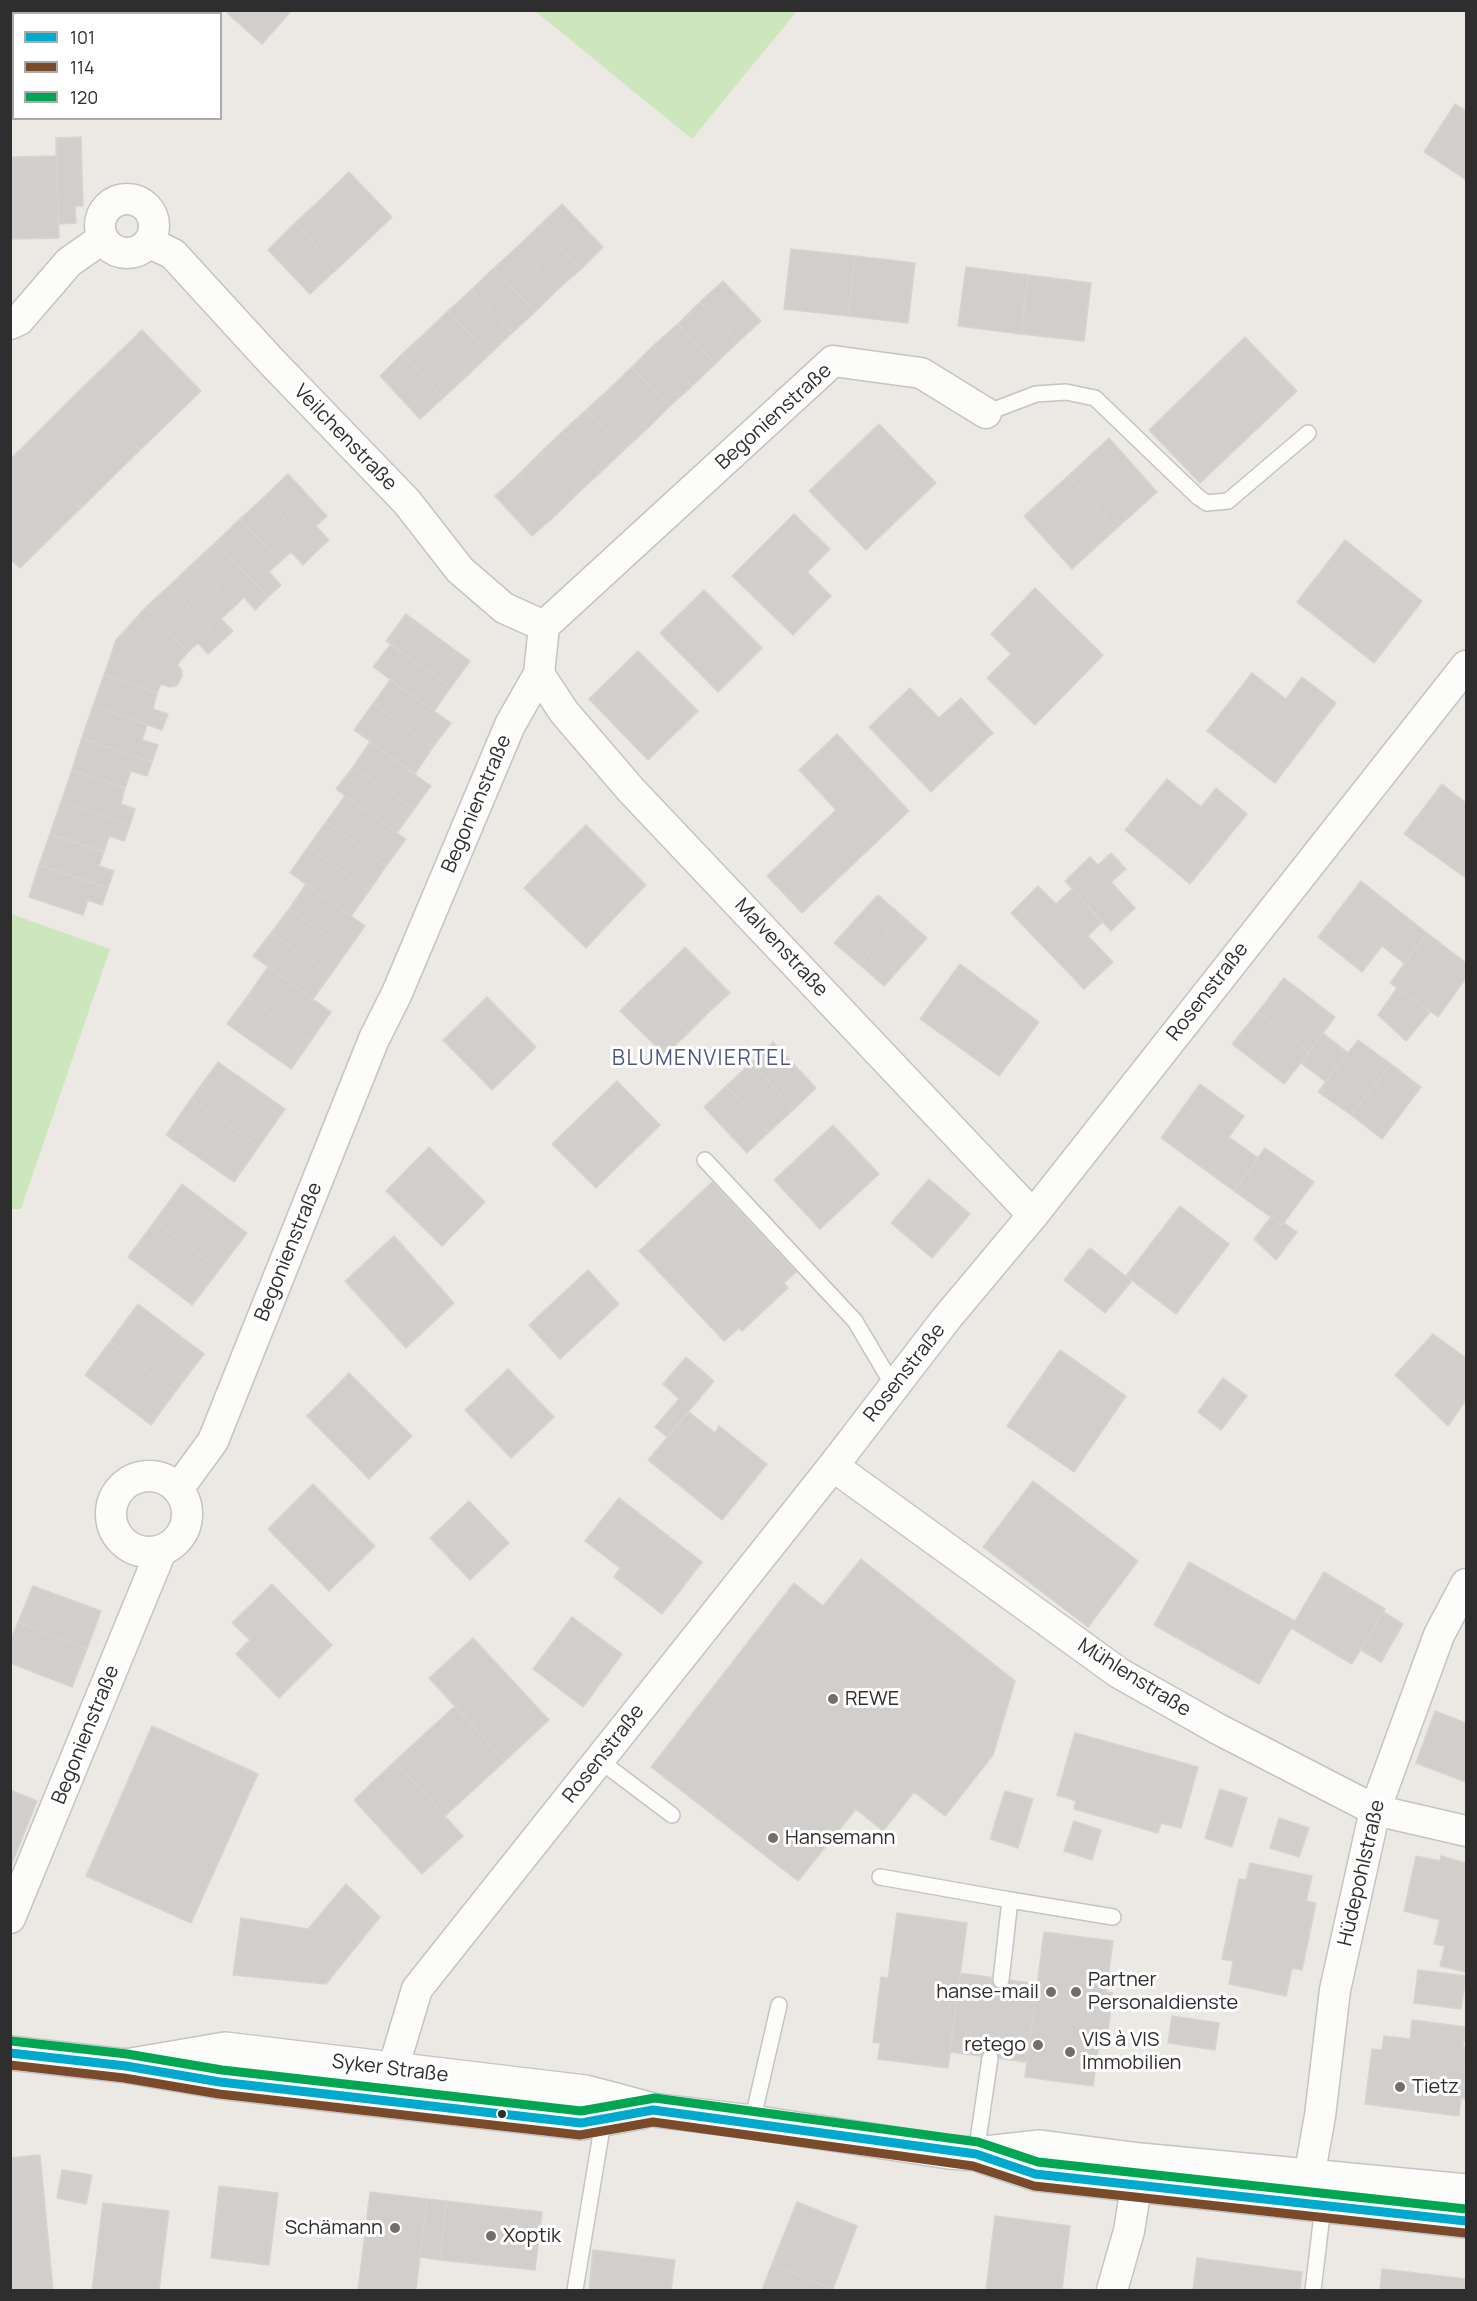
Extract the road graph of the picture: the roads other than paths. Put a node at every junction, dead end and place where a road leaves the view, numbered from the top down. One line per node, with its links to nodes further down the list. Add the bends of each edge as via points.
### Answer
1 (102, 240): 2 (street, via 116,252 135,254); 2 (street, via 99,220 110,203 129,197 147,206 156,224); 3 (street, via 69,262 19,320)
2 (150, 243): 6 (street, Veilchenstraße, via 173,254 407,502 460,570 504,608)
3 (10, 324)
4 (986, 413): 5 (lane, via 1036,394 1066,392 1095,398 1207,503 1228,501); 6 (street, Begonienstraße, via 921,373 833,361)
5 (1308, 433)
6 (544, 626): 8 (street, Begonienstraße)
7 (1467, 666): 10 (street, Rosenstraße)
8 (539, 674): 10 (street, Malvenstraße, via 564,712 631,790); 13 (street, Begonienstraße, via 510,725 398,993 374,1039 213,1441)
9 (705, 1160): 11 (lane, via 855,1321)
10 (1033, 1215): 11 (street, Rosenstraße)
11 (894, 1388): 12 (street, Rosenstraße)
12 (833, 1466): 16 (street, Rosenstraße); 17 (street, Mühlenstraße, via 1119,1673)
13 (178, 1489): 14 (street, Begonienstraße, via 187,1506 186,1525 176,1541); 14 (street, via 162,1478 144,1476 126,1483 114,1498 110,1516 118,1538 138,1551)
14 (161, 1551): 23 (street, Begonienstraße)
15 (1467, 1584): 17 (street, Hüdepohlstraße, via 1438,1635)
16 (599, 1760): 18 (lane); 29 (street, Rosenstraße, via 417,1989)
17 (1375, 1810): 19 (street, Mühlenstraße); 35 (street, Hüdepohlstraße, via 1335,1990)
18 (672, 1815)
19 (1467, 1831)
20 (880, 1877): 21 (lane)
21 (1010, 1900): 22 (lane); 24 (lane)
22 (1113, 1917)
23 (10, 1918)
24 (1001, 1980)
25 (779, 2005): 32 (lane)
26 (10, 2053): 28 (street, Syker Straße)
27 (990, 2058): 33 (lane)
28 (126, 2066): 29 (street, Syker Straße, via 225,2049); 30 (street, Syker Straße, via 220,2082)
29 (393, 2069): 30 (street, Rosenstraße); 31 (street, Syker Straße, via 585,2092)
30 (389, 2101): 31 (street, Syker Straße, via 581,2123)
31 (605, 2109): 32 (street, Syker Straße, via 653,2110); 39 (lane)
32 (752, 2122): 33 (street, Syker Straße)
33 (976, 2154): 34 (street, Syker Straße, via 1040,2147)
34 (1138, 2173): 35 (street, Syker Straße); 37 (street, Syker Straße); 40 (street, via 1129,2231)
35 (1309, 2177): 36 (street, Syker Straße); 37 (lane)
36 (1467, 2191)
37 (1323, 2206): 38 (street, Syker Straße); 41 (lane)
38 (1467, 2221)
39 (575, 2290)
40 (1112, 2290)
41 (1313, 2290)

